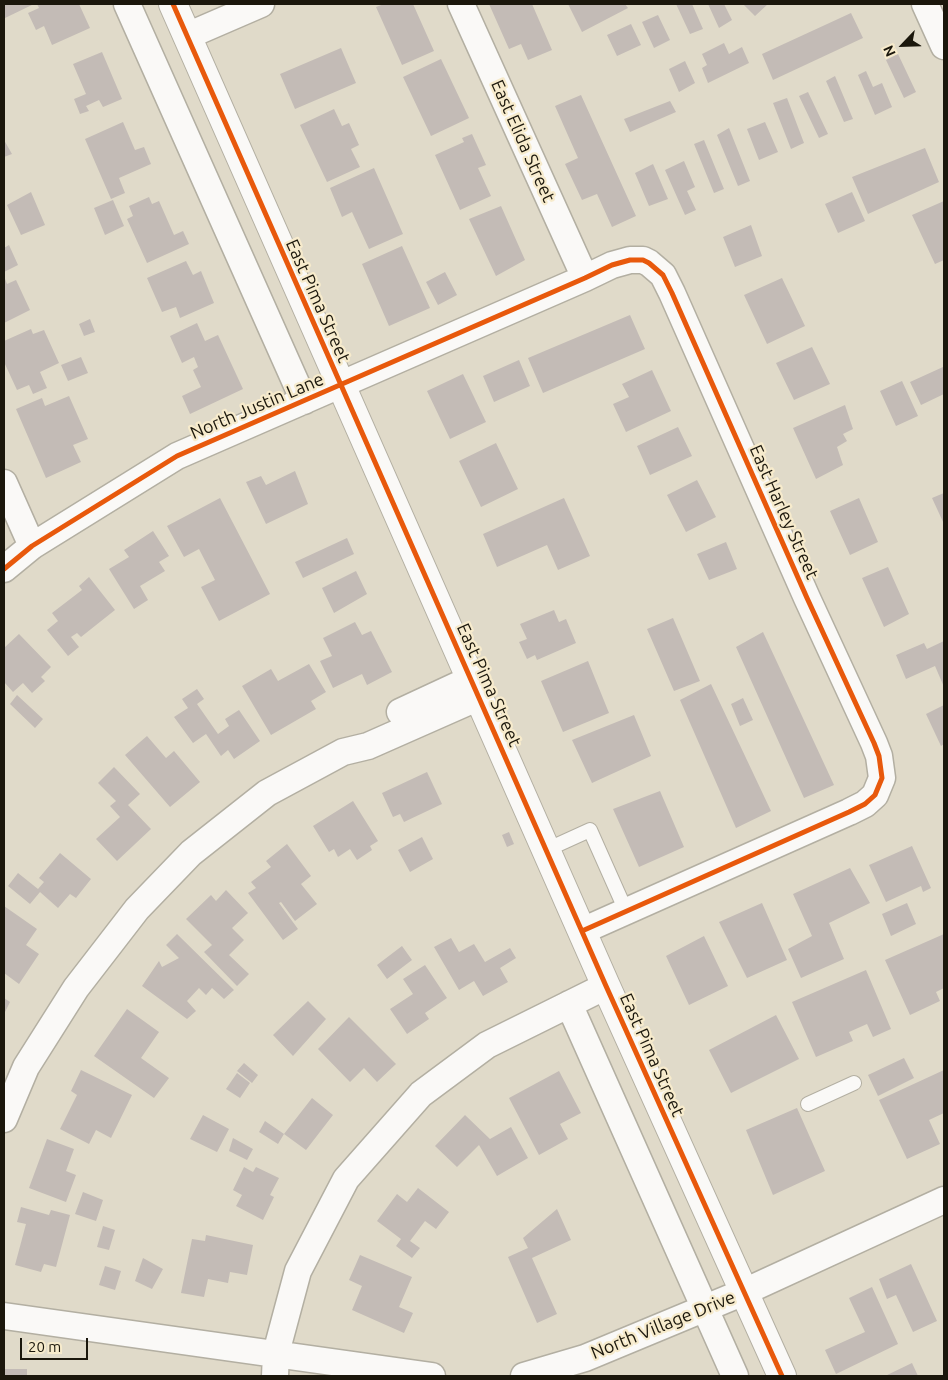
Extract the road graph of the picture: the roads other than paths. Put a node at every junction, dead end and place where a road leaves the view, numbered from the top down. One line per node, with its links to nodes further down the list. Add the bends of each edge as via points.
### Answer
1 (127, 4): 11 (street)
2 (173, 4): 6 (street, East Pima Street)
3 (261, 4): 6 (street)
4 (461, 4): 9 (street, East Elida Street)
5 (925, 4): 7 (street)
6 (187, 36): 10 (street, East Pima Street)
7 (944, 46)
8 (650, 263): 9 (street, North Justin Lane, via 630,260); 17 (street, East Harley Street, via 663,275 672,293 874,743 882,778 875,795 865,804)
9 (585, 278): 10 (street, North Justin Lane)
10 (340, 386): 11 (street, North Justin Lane); 15 (street, East Pima Street)
11 (304, 401): 13 (street, North Justin Lane, via 177,456)
12 (4, 483): 13 (street)
13 (32, 546): 14 (street, North Justin Lane)
14 (4, 569)
15 (475, 688): 16 (street, East Pima Street); 23 (street, via 368,746 343,752 267,793 191,853 137,909 76,988 26,1067)
16 (546, 850): 17 (lane, via 590,830); 18 (street, East Pima Street)
17 (626, 911): 18 (street)
18 (582, 931): 19 (street, East Pima Street)
19 (606, 986): 20 (street); 25 (street, East Pima Street)
20 (569, 1004): 26 (street); 28 (street, via 487,1044 421,1094 346,1179 298,1271)
21 (854, 1083): 22 (lane)
22 (808, 1104)
23 (4, 1119)
24 (944, 1200): 25 (street, North Village Drive)
25 (744, 1292): 26 (street, North Village Drive); 32 (street, East Pima Street)
26 (705, 1308): 30 (street, North Village Drive, via 585,1358); 31 (street)
27 (4, 1316): 28 (street)
28 (275, 1364): 29 (street)
29 (432, 1376)
30 (524, 1376)
31 (735, 1376)
32 (782, 1376)

